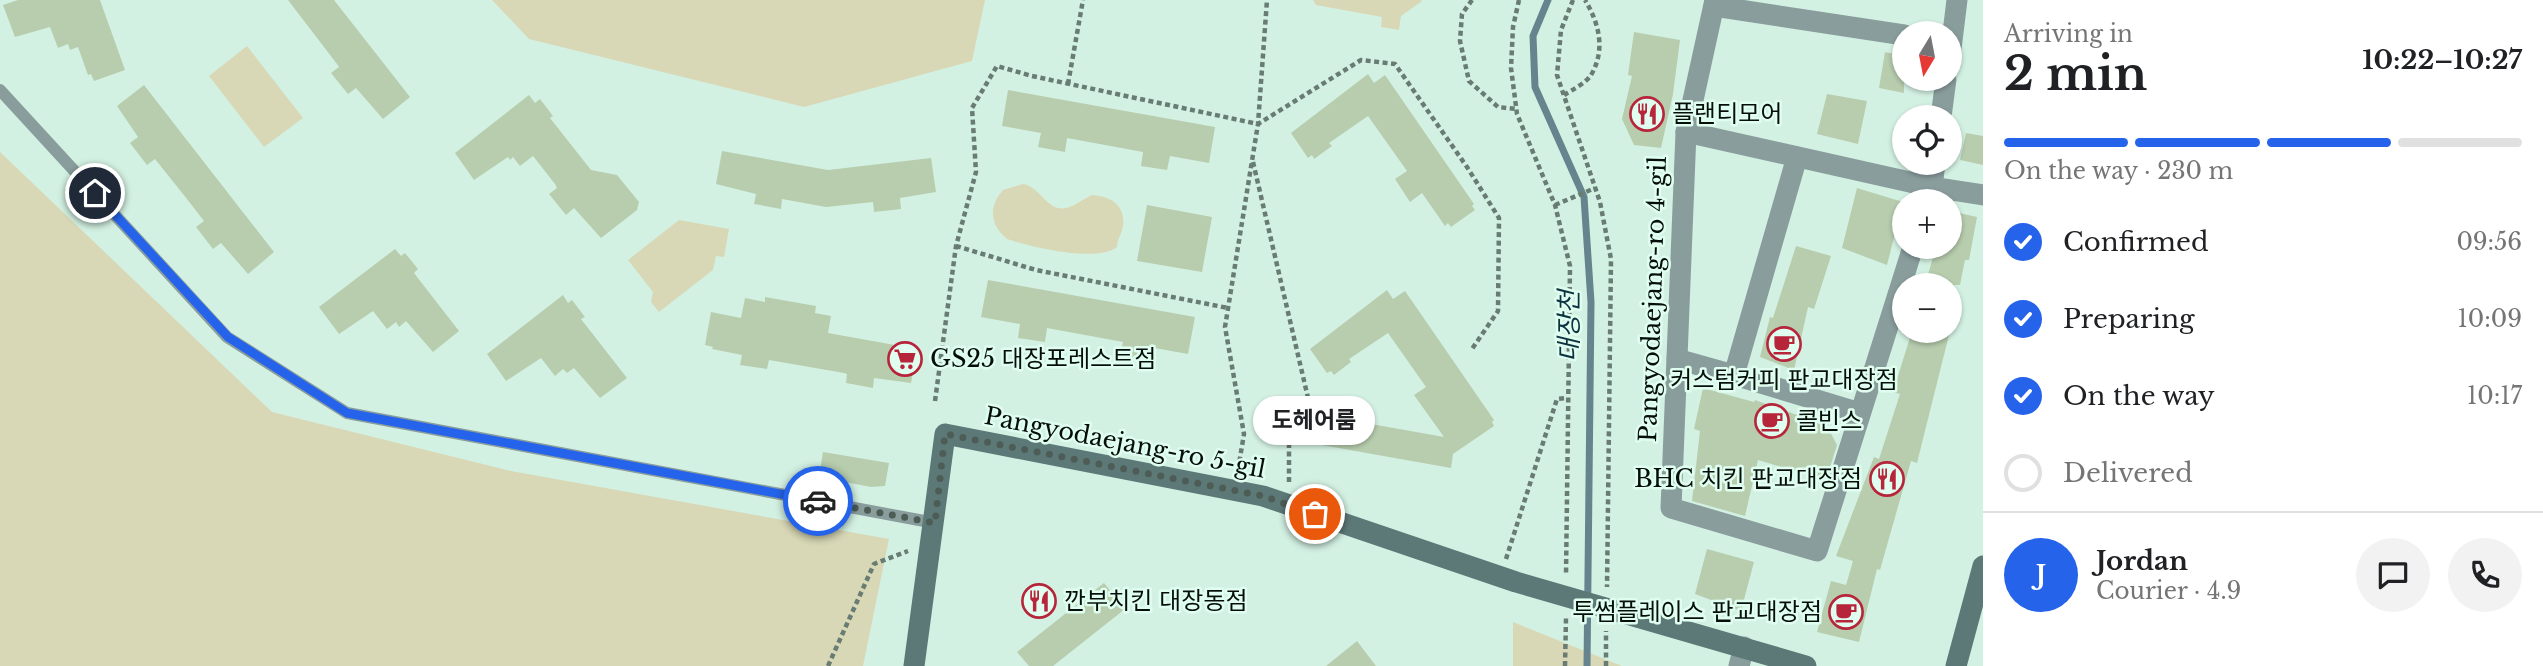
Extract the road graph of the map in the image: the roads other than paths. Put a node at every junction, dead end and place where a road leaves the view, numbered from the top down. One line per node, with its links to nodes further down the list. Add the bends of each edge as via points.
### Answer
1 (1957, 0): 3 (street)
2 (1715, 3): 4 (street); 6 (street, Pangyodaejang-ro 4-gil)
3 (1954, 21)
4 (1892, 32)
5 (0, 90): 15 (lane, via 228,337 347,413)
6 (1686, 132): 7 (street); 12 (street, Pangyodaejang-ro 4-gil)
7 (1797, 157): 8 (street); 13 (street)
8 (1911, 189)
9 (1962, 195): 10 (street)
10 (1983, 195)
11 (1909, 259): 14 (street, Pangyodaejang-ro 4-gil)
12 (1677, 359): 13 (street); 14 (street, Pangyodaejang-ro 4-gil, via 1671,508 1817,551)
13 (1734, 375): 14 (street)
14 (1860, 413)
15 (933, 533): 17 (street, Pangyodaejang-ro 5-gil, via 945,434 1263,496 1631,616); 18 (street, Pangyodaejang-ro 5-gil)
16 (1983, 566): 20 (street)
17 (1741, 657): 19 (street)
18 (914, 666)
19 (1806, 666)
20 (1956, 666)

